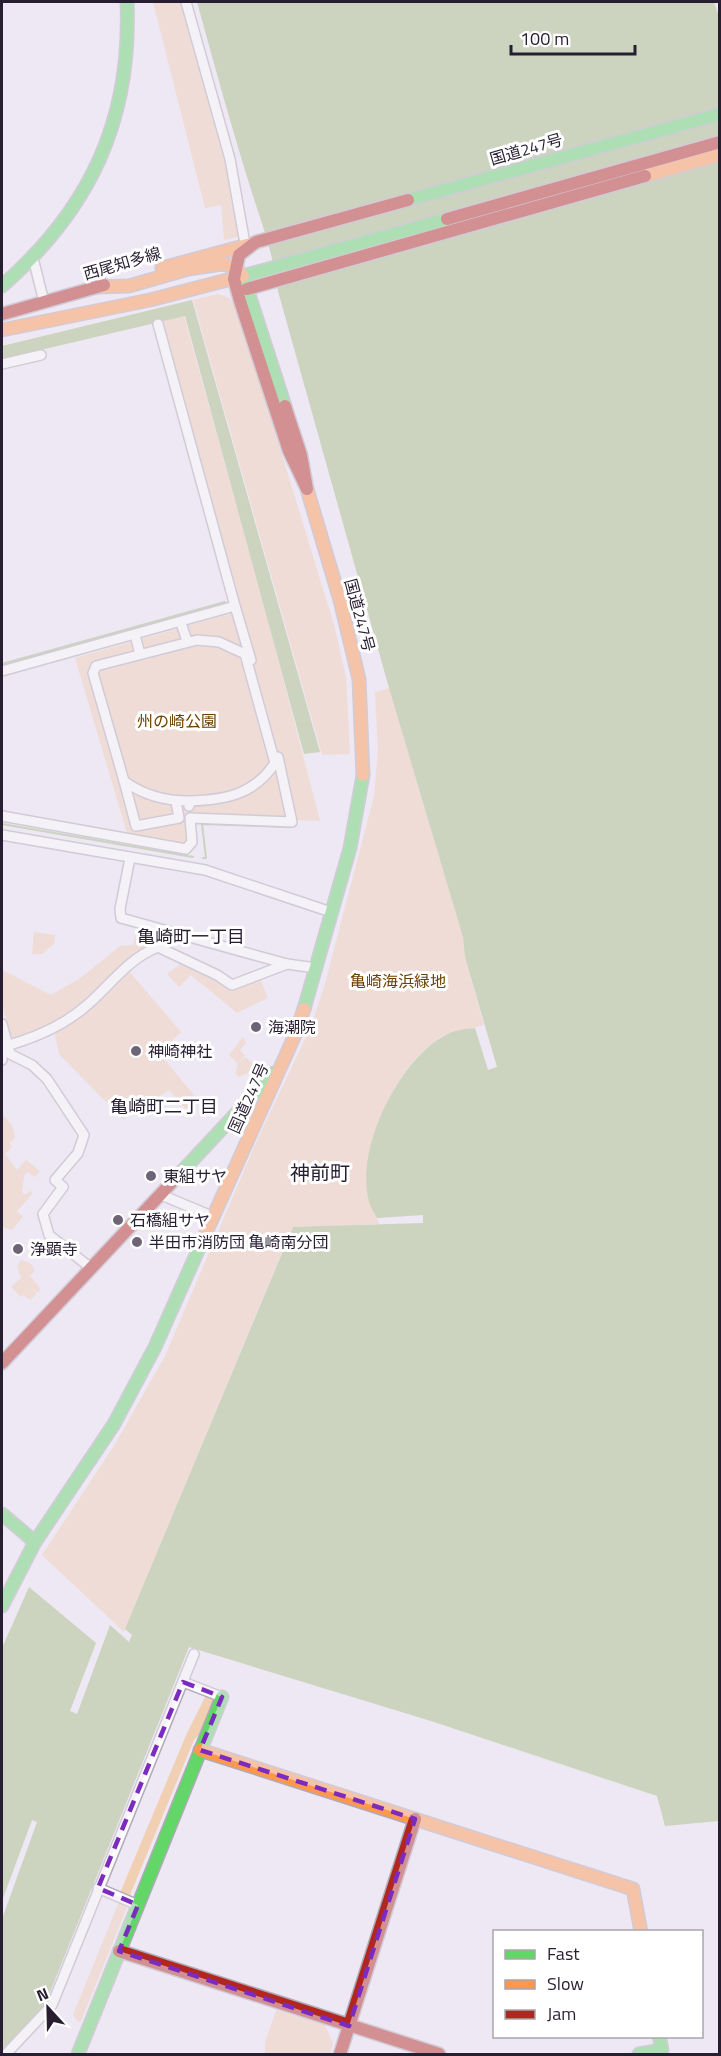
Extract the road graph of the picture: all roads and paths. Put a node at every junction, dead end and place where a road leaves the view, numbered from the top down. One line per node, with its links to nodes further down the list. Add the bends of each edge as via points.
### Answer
1 (127, 2): 7 (main road, via 125,70 102,154 77,203)
2 (186, 2): 6 (street)
3 (720, 114): 6 (main road, 国道247号)
4 (720, 142): 8 (main road, via 265,270)
5 (720, 155): 11 (main road)
6 (251, 241): 8 (main road, via 239,255); 10 (main road, 西尾知多線)
7 (33, 258): 9 (main road); 12 (street)
8 (237, 274): 10 (main road, via 216,264 138,284 104,290); 11 (main road, 国道247号); 15 (main road, via 150,300); 18 (main road, 国道247号, via 289,451)
9 (2, 286)
10 (96, 287): 12 (main road, 西尾知多線)
11 (247, 289): 18 (main road, 国道247号, via 301,455)
12 (44, 302): 13 (main road, 西尾知多線)
13 (2, 314)
14 (158, 324): 19 (street)
15 (2, 330)
16 (41, 355): 17 (street)
17 (2, 364)
18 (307, 489): 32 (main road, 国道247号, via 354,656 363,727 360,798)
19 (235, 606): 24 (street); 29 (street, via 276,748 292,822 190,818 192,842 186,849)
20 (182, 626): 22 (street)
21 (136, 639): 23 (street)
22 (187, 641): 23 (street); 26 (street, via 219,642 245,654 275,763 249,790 227,798)
23 (140, 654): 25 (street, via 96,666 93,673)
24 (2, 671)
25 (124, 781): 26 (street, via 144,793); 26 (street, via 136,826 179,818)
26 (176, 801)
27 (2, 816): 29 (street)
28 (2, 835): 30 (street)
29 (97, 836): 30 (street)
30 (95, 851): 31 (street)
31 (129, 858): 32 (street, via 205,870); 33 (street, via 121,918)
32 (331, 912): 34 (main road, 国道247号)
33 (287, 964): 34 (street); 36 (street, via 232,985 158,947 128,963 69,1019)
34 (316, 968): 38 (main road, 国道247号, via 300,1024)
35 (2, 1024): 36 (street)
36 (4, 1046): 37 (street); 41 (street, via 47,1079 84,1135 78,1153 55,1180 63,1187 43,1214 49,1235)
37 (2, 1060)
38 (279, 1068): 39 (main road); 40 (main road, 国道247号)
39 (159, 1194): 40 (street); 41 (main road)
40 (214, 1217): 44 (main road, 国道247号, via 128,1401)
41 (91, 1268): 42 (main road)
42 (2, 1363)
43 (2, 1514): 44 (main road)
44 (35, 1542): 45 (main road, 国道247号)
45 (2, 1606)
46 (194, 1654): 47 (street)
47 (183, 1682): 48 (street); 51 (street)
48 (222, 1697): 49 (main road)
49 (200, 1750): 50 (main road); 52 (main road)
50 (415, 1819): 53 (main road, via 633,1889); 55 (main road)
51 (98, 1888): 52 (street); 57 (street, via 52,2005)
52 (138, 1905): 54 (main road)
53 (641, 1930)
54 (119, 1951): 55 (main road); 58 (main road)
55 (349, 2026): 59 (main road); 60 (main road)
56 (662, 2052): 61 (main road)
57 (6, 2055)
58 (78, 2055)
59 (340, 2055)
60 (439, 2055)
61 (639, 2055)

